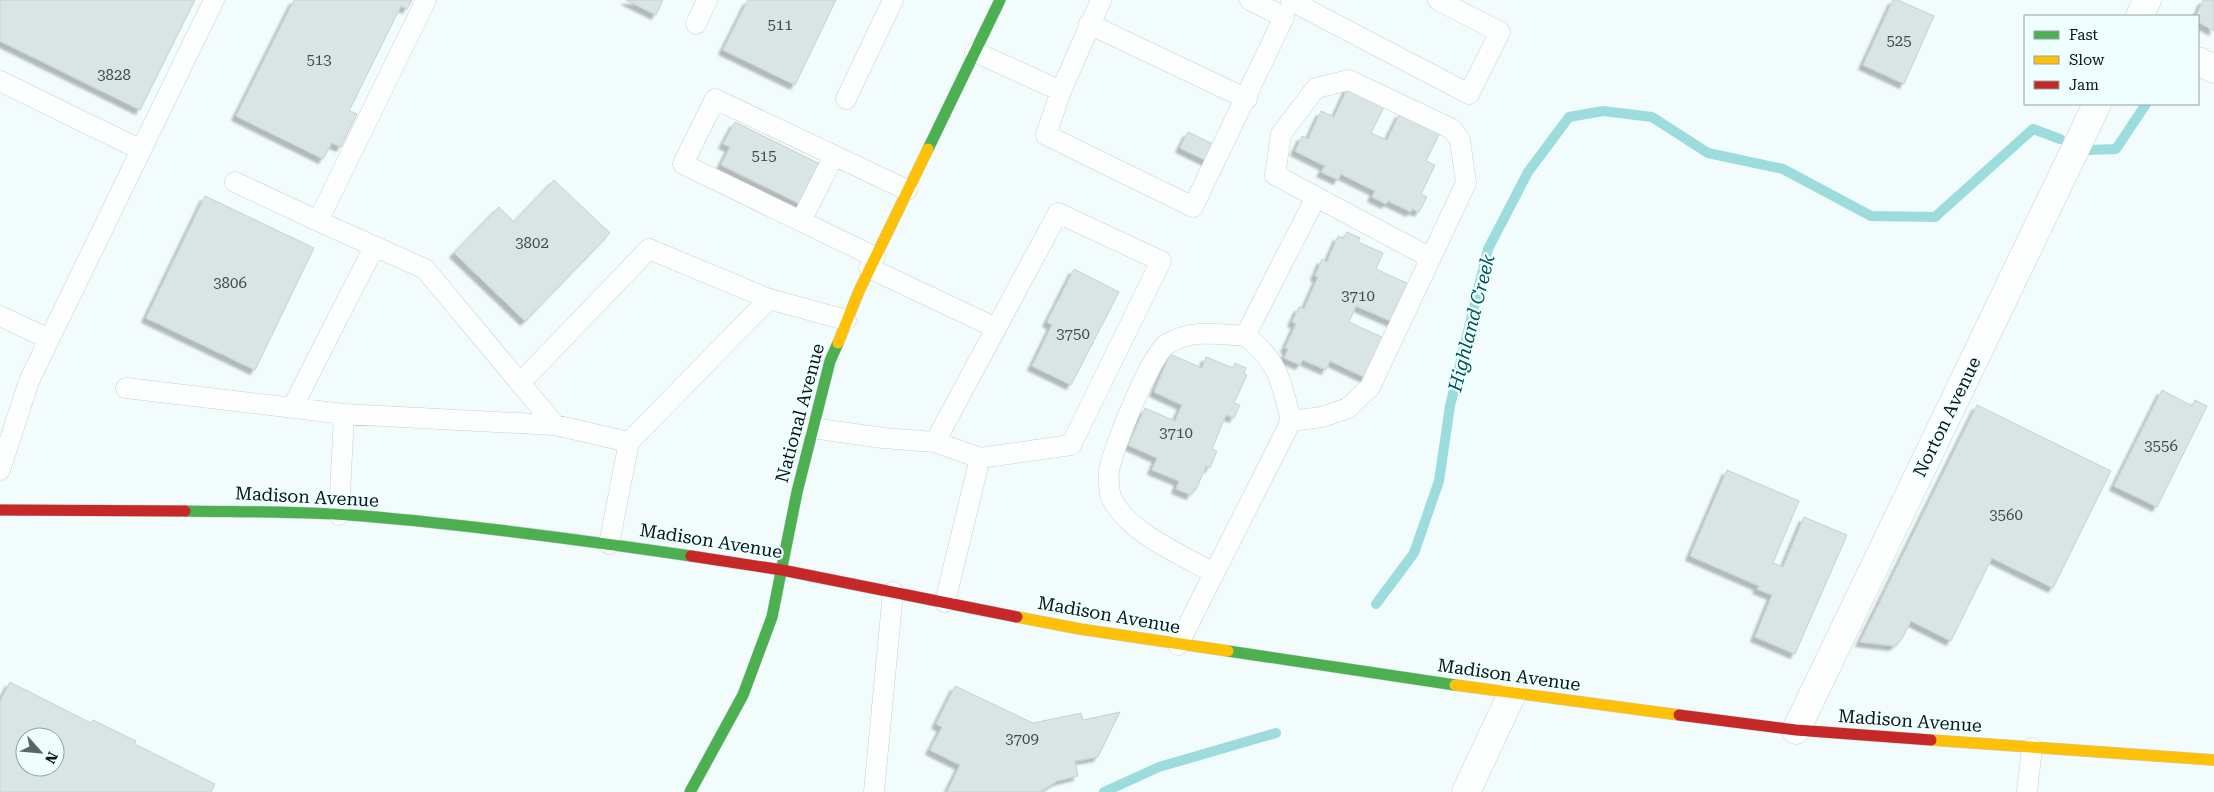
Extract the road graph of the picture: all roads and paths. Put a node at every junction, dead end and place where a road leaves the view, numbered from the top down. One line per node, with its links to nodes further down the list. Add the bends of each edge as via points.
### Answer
1 (214, 0): 22 (lane)
2 (426, 0): 27 (lane)
3 (707, 0): 12 (lane)
4 (894, 0): 19 (lane)
5 (1000, 0): 14 (main road, National Avenue)
6 (1101, 0): 13 (lane)
7 (1250, 0): 10 (lane)
8 (1438, 0): 10 (lane, via 1500,32 1469,94)
9 (2148, 0): 11 (street)
10 (1289, 6): 20 (lane)
11 (2140, 15)
12 (696, 24)
13 (1088, 24): 18 (lane); 20 (lane)
14 (975, 52): 18 (lane); 25 (main road, National Avenue)
15 (2199, 62): 16 (street)
16 (2214, 69)
17 (0, 81): 22 (lane)
18 (1060, 91): 20 (lane, via 1046,135 1193,207)
19 (846, 99)
20 (1246, 99)
21 (2097, 105): 58 (street, Norton Avenue)
22 (141, 150): 37 (lane)
23 (834, 156): 25 (lane); 28 (lane); 28 (lane, via 715,99 683,164)
24 (235, 182): 27 (lane)
25 (907, 190): 31 (main road, National Avenue)
26 (1316, 197): 30 (lane); 30 (lane, via 1275,175 1281,134 1316,88 1349,80 1452,129 1460,140 1466,183); 36 (lane)
27 (318, 221): 29 (lane)
28 (801, 221): 31 (lane)
29 (374, 247): 38 (lane, via 425,269); 40 (lane)
30 (1431, 258): 42 (lane, via 1370,387 1348,408 1322,417)
31 (872, 263): 34 (main road, National Avenue); 35 (lane)
32 (769, 298): 34 (lane); 38 (lane, via 649,249); 45 (lane)
33 (0, 316): 37 (lane)
34 (846, 320): 44 (main road, National Avenue, via 830,361)
35 (996, 328): 46 (lane); 47 (lane, via 1058,213 1161,261 1071,444)
36 (1245, 336): 42 (lane, via 1261,348 1276,369); 53 (lane, via 1185,335 1165,345 1121,434 1108,472 1112,500 1132,524)
37 (49, 340): 48 (lane, via 29,382)
38 (520, 383): 43 (lane)
39 (126, 388): 40 (lane)
40 (292, 408): 41 (lane)
41 (344, 414): 43 (lane); 50 (lane)
42 (1291, 421): 53 (lane)
43 (555, 425): 45 (lane)
44 (812, 428): 46 (lane); 52 (main road, National Avenue)
45 (629, 442): 51 (lane)
46 (935, 442): 47 (lane)
47 (980, 458): 55 (lane)
48 (0, 470)
49 (0, 510): 50 (main road, Madison Avenue, via 194,510)
50 (339, 515): 51 (main road, Madison Avenue)
51 (609, 544): 52 (main road, Madison Avenue)
52 (782, 570): 54 (main road, Madison Avenue); 61 (main road, National Avenue, via 772,617 743,695)
53 (1214, 573): 56 (lane)
54 (893, 592): 55 (main road, Madison Avenue); 62 (lane)
55 (945, 602): 56 (main road, Madison Avenue)
56 (1178, 645): 57 (main road, Madison Avenue)
57 (1512, 694): 58 (main road, Madison Avenue); 63 (street)
58 (1796, 730): 59 (main road, Madison Avenue)
59 (2032, 748): 60 (main road, Madison Avenue); 64 (lane)
60 (2214, 760)
61 (690, 792)
62 (874, 792)
63 (1466, 792)
64 (2028, 792)

